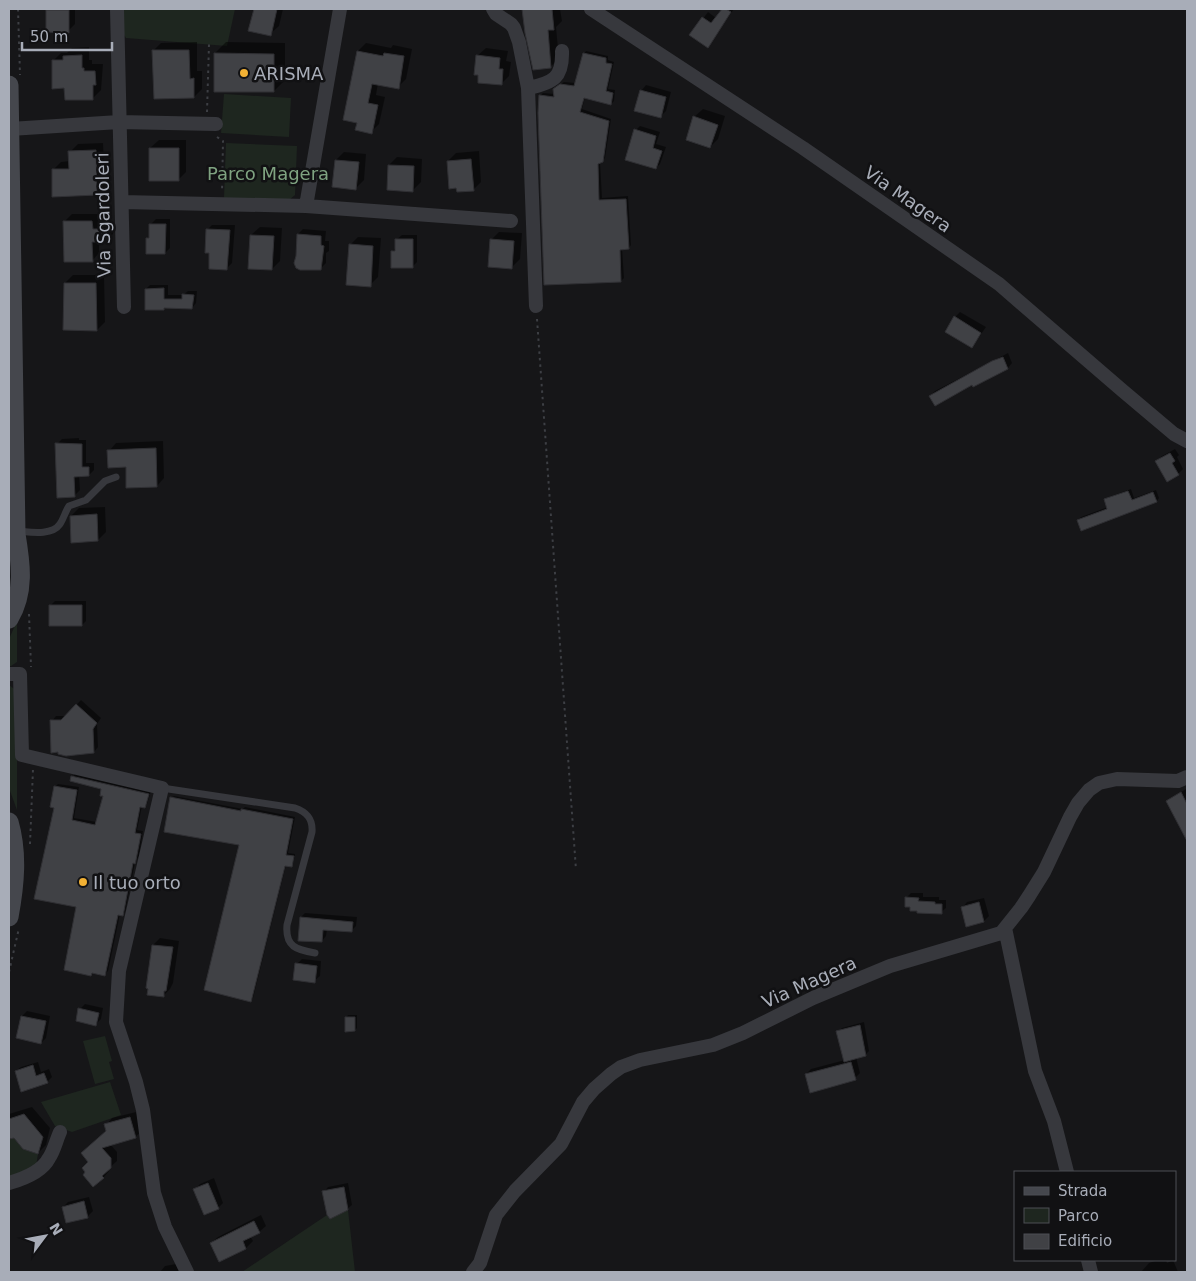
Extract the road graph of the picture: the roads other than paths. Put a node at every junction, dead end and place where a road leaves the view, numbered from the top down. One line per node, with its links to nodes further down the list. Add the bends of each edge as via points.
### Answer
1 (117, 9): 8 (street, Via Sgardoleri)
2 (340, 9): 12 (street)
3 (493, 9): 7 (street, via 514,28)
4 (591, 9): 17 (street, Via Magera, via 803,148 999,284 1174,434)
5 (562, 51): 7 (street, via 562,64 556,76 544,84)
6 (14, 82): 10 (street)
7 (528, 88): 15 (street)
8 (119, 122): 9 (street); 10 (street); 11 (street, Via Sgardoleri)
9 (216, 124)
10 (10, 129): 14 (street)
11 (122, 202): 12 (street); 16 (street, Via Sgardoleri)
12 (306, 206): 13 (street)
13 (511, 221)
14 (11, 304): 19 (street)
15 (536, 306)
16 (124, 307)
17 (1187, 441)
18 (116, 477): 19 (lane, via 102,483 86,500 69,506 56,528)
19 (14, 538): 20 (street, via 22,568 14,610)
20 (9, 619)
21 (9, 674): 23 (street, via 20,674 22,755)
22 (1187, 777): 26 (street, Via Magera, via 1178,781 1117,779 1099,783 1089,790 1070,817 1044,872)
23 (162, 788): 27 (lane, via 295,808 307,814 312,832 286,933 298,950); 31 (street, via 119,971 116,1022 143,1110 154,1193 165,1227)
24 (9, 822): 25 (street, via 15,854)
25 (9, 917)
26 (1005, 928): 29 (street, via 1035,1071 1054,1121); 32 (street, Via Magera, via 1001,933 890,966 813,998 725,1041 640,1060 610,1074 583,1102 562,1144 515,1191 496,1216 480,1263)
27 (315, 953)
28 (60, 1132): 30 (street, via 44,1164 31,1174)
29 (1067, 1171)
30 (9, 1182)
31 (187, 1272)
32 (473, 1272)

